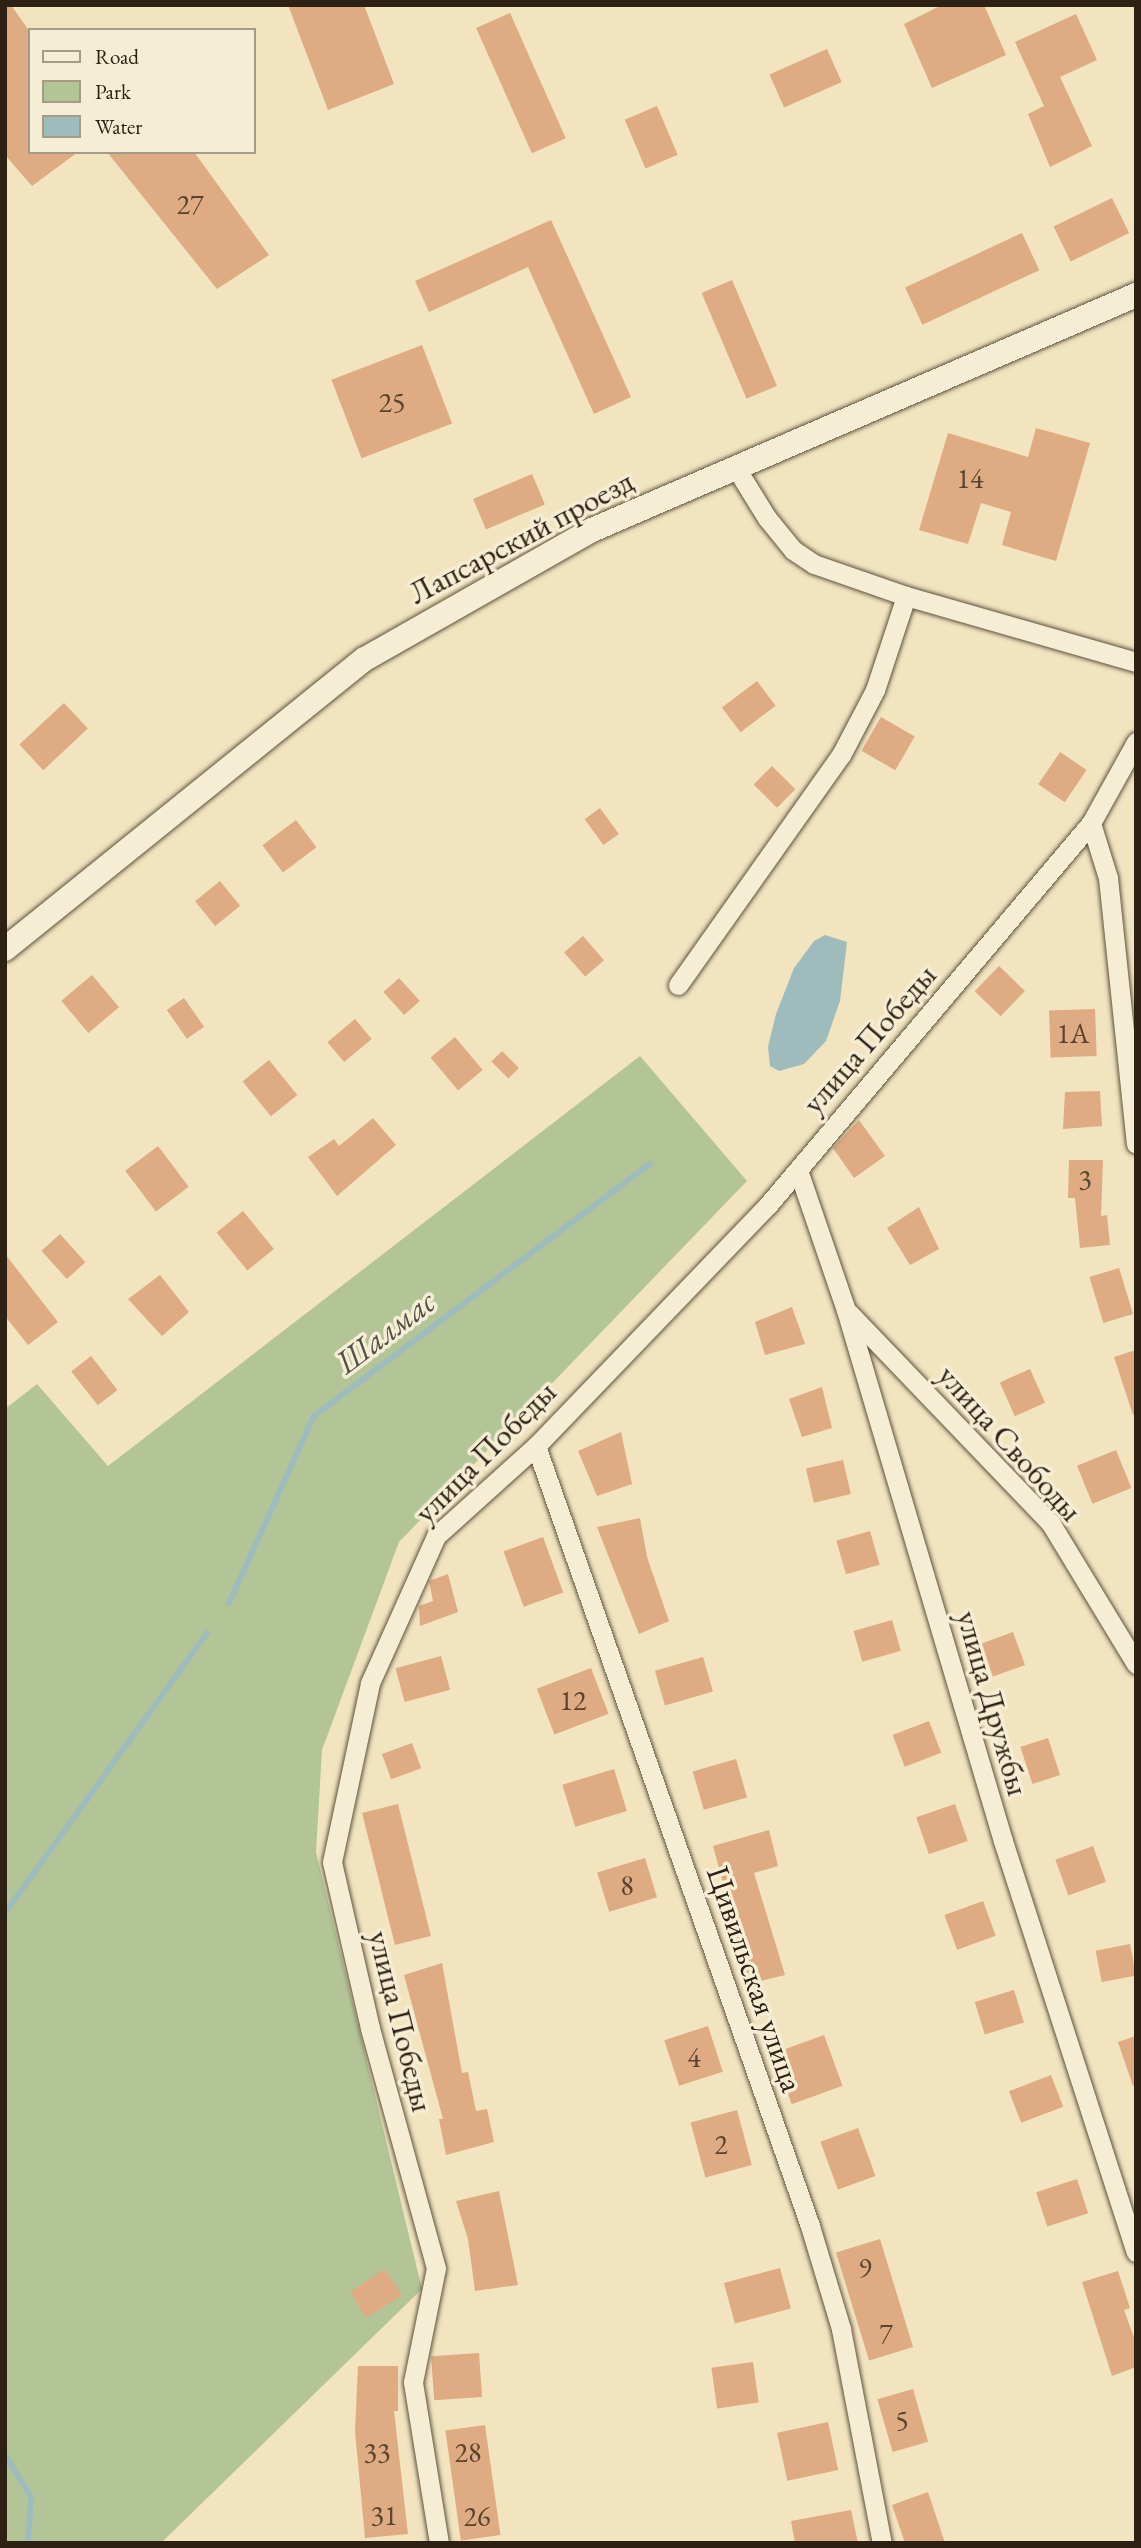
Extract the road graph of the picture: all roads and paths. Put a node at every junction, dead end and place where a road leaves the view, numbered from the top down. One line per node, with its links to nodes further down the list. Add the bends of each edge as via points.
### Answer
1 (1136, 295): 2 (street, Лапсарский проезд)
2 (736, 468): 3 (street, via 793,551 814,564); 7 (street, Лапсарский проезд, via 592,530 365,659)
3 (906, 596): 4 (street); 8 (street, via 875,690 841,755)
4 (1136, 662)
5 (1136, 742): 6 (street, улица Победы)
6 (1091, 823): 9 (street, via 1108,878); 10 (street, улица Победы)
7 (5, 949)
8 (678, 985)
9 (1136, 1144)
10 (797, 1170): 11 (street, улица Дружбы); 12 (street, улица Победы)
11 (846, 1310): 13 (street, улица Свободы, via 1051,1524); 14 (street, улица Дружбы, via 1003,1841)
12 (536, 1446): 15 (street, улица Победы, via 436,1536 370,1683 332,1862 370,2028 436,2268 413,2382); 16 (street, Цивильская улица, via 810,2226 841,2329)
13 (1136, 1664)
14 (1136, 2252)
15 (439, 2543)
16 (882, 2543)

